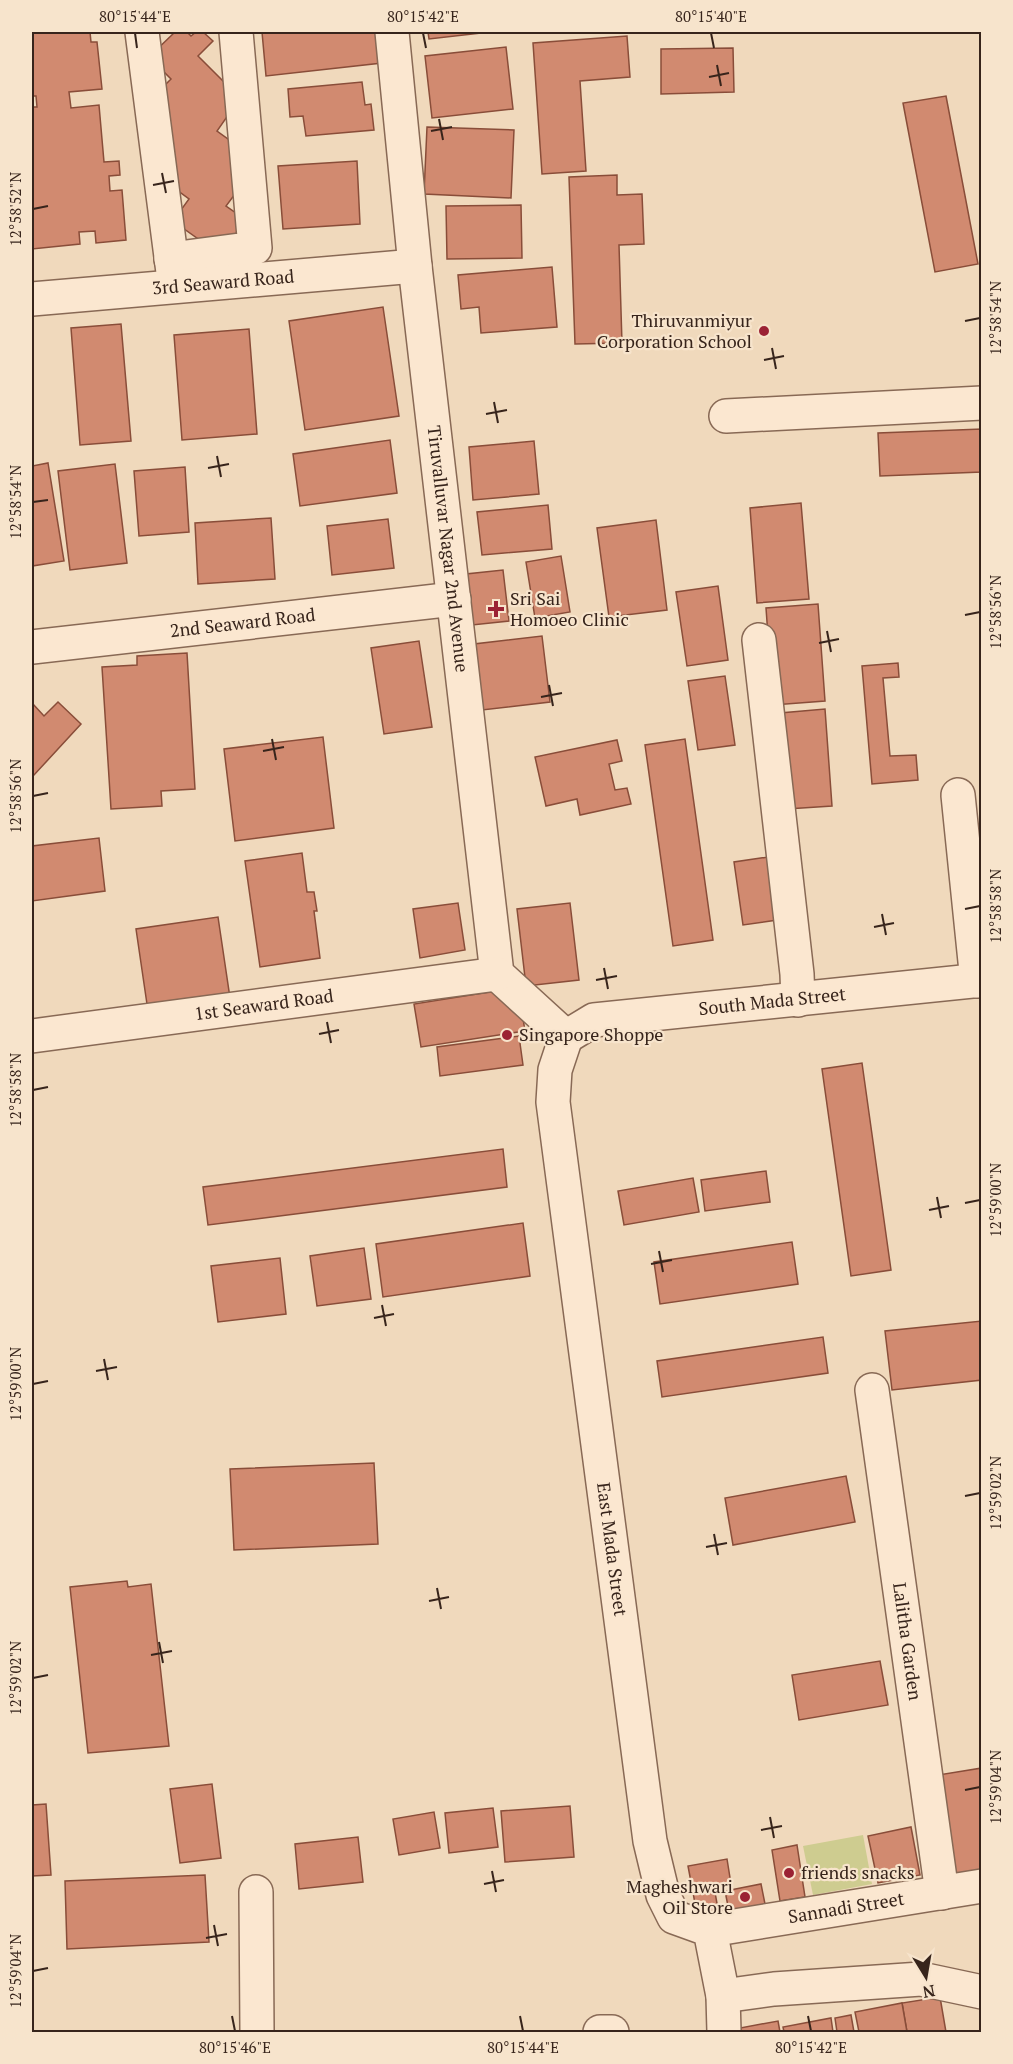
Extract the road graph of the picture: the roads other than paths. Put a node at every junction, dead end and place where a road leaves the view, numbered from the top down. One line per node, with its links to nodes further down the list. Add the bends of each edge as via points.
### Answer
1 (142, 32): 5 (street)
2 (236, 32): 5 (street, via 255,248)
3 (392, 32): 4 (street, Tiruvalluvar Nagar 2nd Avenue)
4 (415, 267): 5 (street, 3rd Seaward Road); 9 (street, Tiruvalluvar Nagar 2nd Avenue)
5 (173, 273): 6 (street, 3rd Seaward Road)
6 (32, 299)
7 (981, 402): 8 (street)
8 (726, 416)
9 (454, 600): 11 (street, 2nd Seaward Road); 13 (street, Tiruvalluvar Nagar 2nd Avenue)
10 (759, 640): 15 (street)
11 (32, 647)
12 (958, 795): 14 (street)
13 (498, 974): 16 (street, 1st Seaward Road); 17 (street)
14 (979, 980): 15 (street, South Mada Street)
15 (798, 1000): 17 (street, South Mada Street, via 594,1020)
16 (32, 1036)
17 (566, 1037): 22 (street, East Mada Street, via 555,1070 553,1102 650,1841 663,1895 674,1917)
18 (872, 1390): 21 (street, Lalitha Garden)
19 (981, 1886): 21 (street, Sannadi Street)
20 (256, 1892): 25 (street)
21 (942, 1893): 22 (street, Sannadi Street)
22 (710, 1930): 24 (street)
23 (981, 1992): 24 (street, via 921,1979)
24 (723, 1996): 28 (street)
25 (257, 2032)
26 (600, 2032): 27 (street)
27 (612, 2032)
28 (724, 2032)

